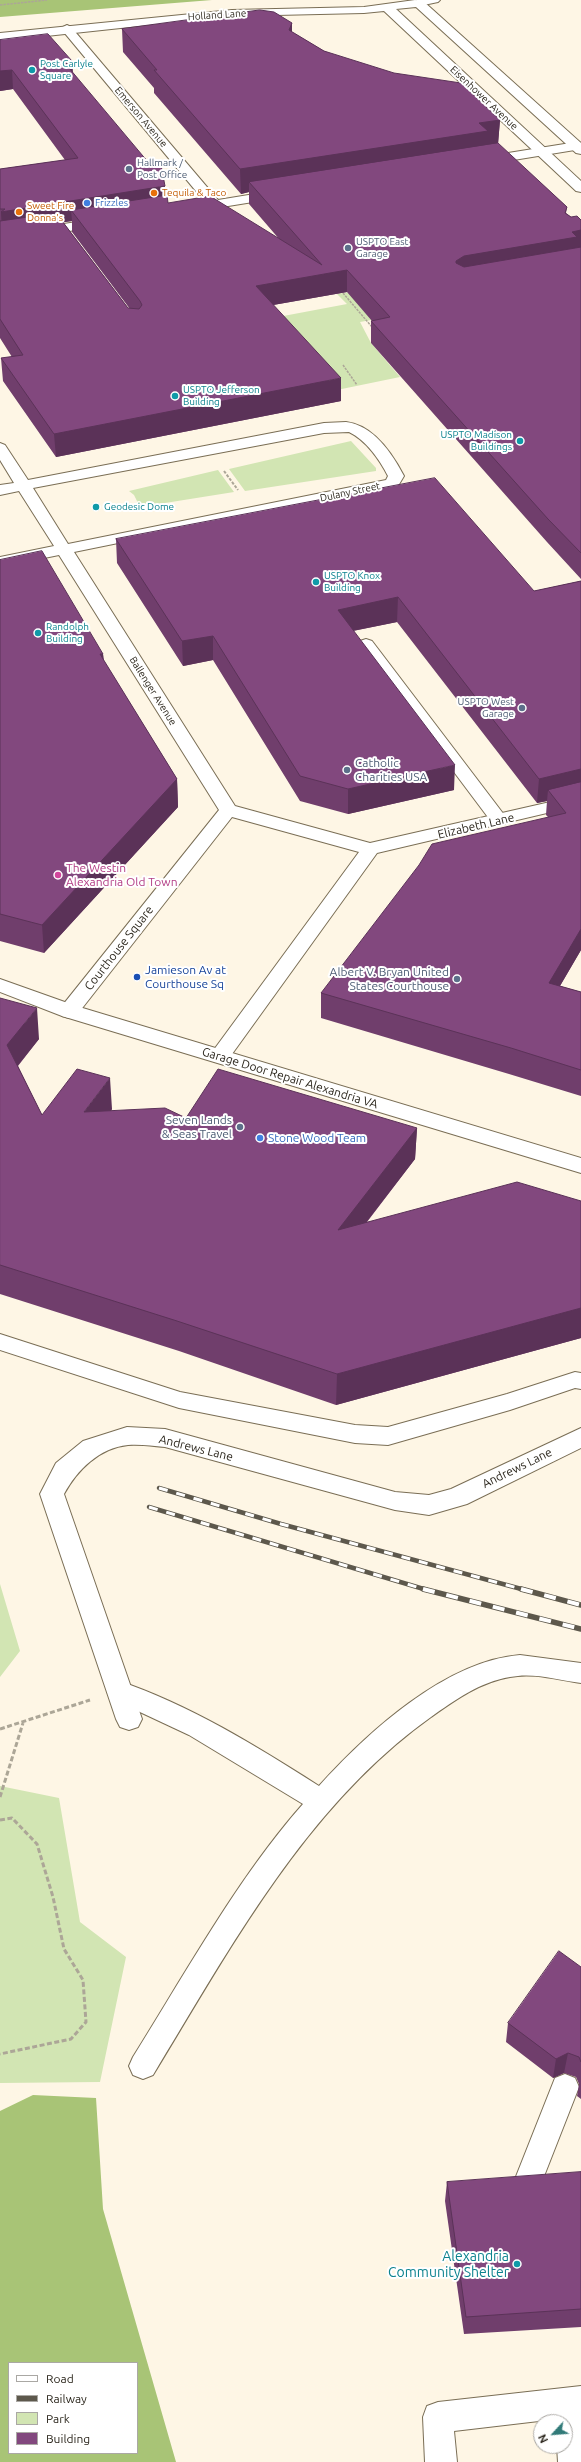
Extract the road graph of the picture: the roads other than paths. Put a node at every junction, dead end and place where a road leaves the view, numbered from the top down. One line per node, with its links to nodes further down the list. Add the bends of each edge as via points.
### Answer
1 (434, 0): 2 (street, Holland Lane)
2 (419, 3): 3 (street, Holland Lane); 6 (street)
3 (388, 8): 4 (street, Holland Lane, via 232,13); 7 (street, Eisenhower Avenue)
4 (67, 30): 5 (street, Holland Lane); 11 (street, Emerson Avenue)
5 (0, 37)
6 (580, 147): 7 (street)
7 (542, 152): 8 (street); 9 (street, Eisenhower Avenue)
8 (470, 163)
9 (581, 188)
10 (292, 192): 11 (street)
11 (214, 204): 12 (street)
12 (180, 210)
13 (113, 220): 14 (street, via 65,234)
14 (0, 238)
15 (0, 448): 16 (street, Ballenger Avenue)
16 (24, 486): 17 (street, Dulany Street); 18 (street, Ballenger Avenue); 18 (street, Dulany Street, via 324,428 354,428 366,436 393,468 396,476 392,483 378,487)
17 (0, 490)
18 (63, 549): 19 (street, Dulany Street); 22 (street, Ballenger Avenue)
19 (0, 562)
20 (366, 644): 23 (lane)
21 (581, 800): 23 (street, Elizabeth Lane)
22 (228, 810): 24 (street); 26 (street, Courthouse Square)
23 (499, 820): 24 (street, Elizabeth Lane)
24 (370, 849): 27 (street)
25 (0, 985): 26 (street, Garage Door Repair Alexandria VA)
26 (69, 1011): 27 (street, Garage Door Repair Alexandria VA)
27 (220, 1056): 28 (street, Garage Door Repair Alexandria VA)
28 (581, 1166)
29 (0, 1342): 30 (lane, via 179,1400 355,1434 388,1436 510,1402 575,1380)
30 (581, 1381)
31 (581, 1437): 33 (street, Andrews Lane, via 458,1498 429,1505 395,1502 165,1438 127,1436 91,1447 65,1470 52,1494)
32 (581, 1673): 35 (lane, via 514,1666 470,1680 402,1721)
33 (119, 1691): 34 (street, Andrews Lane); 35 (lane, via 199,1726 258,1760)
34 (129, 1719)
35 (322, 1802): 36 (lane, via 252,1892)
36 (143, 2066)
37 (565, 2087): 38 (lane)
38 (529, 2179)
39 (576, 2402): 40 (lane, via 438,2417); 41 (lane)
40 (441, 2462)
41 (574, 2462)

